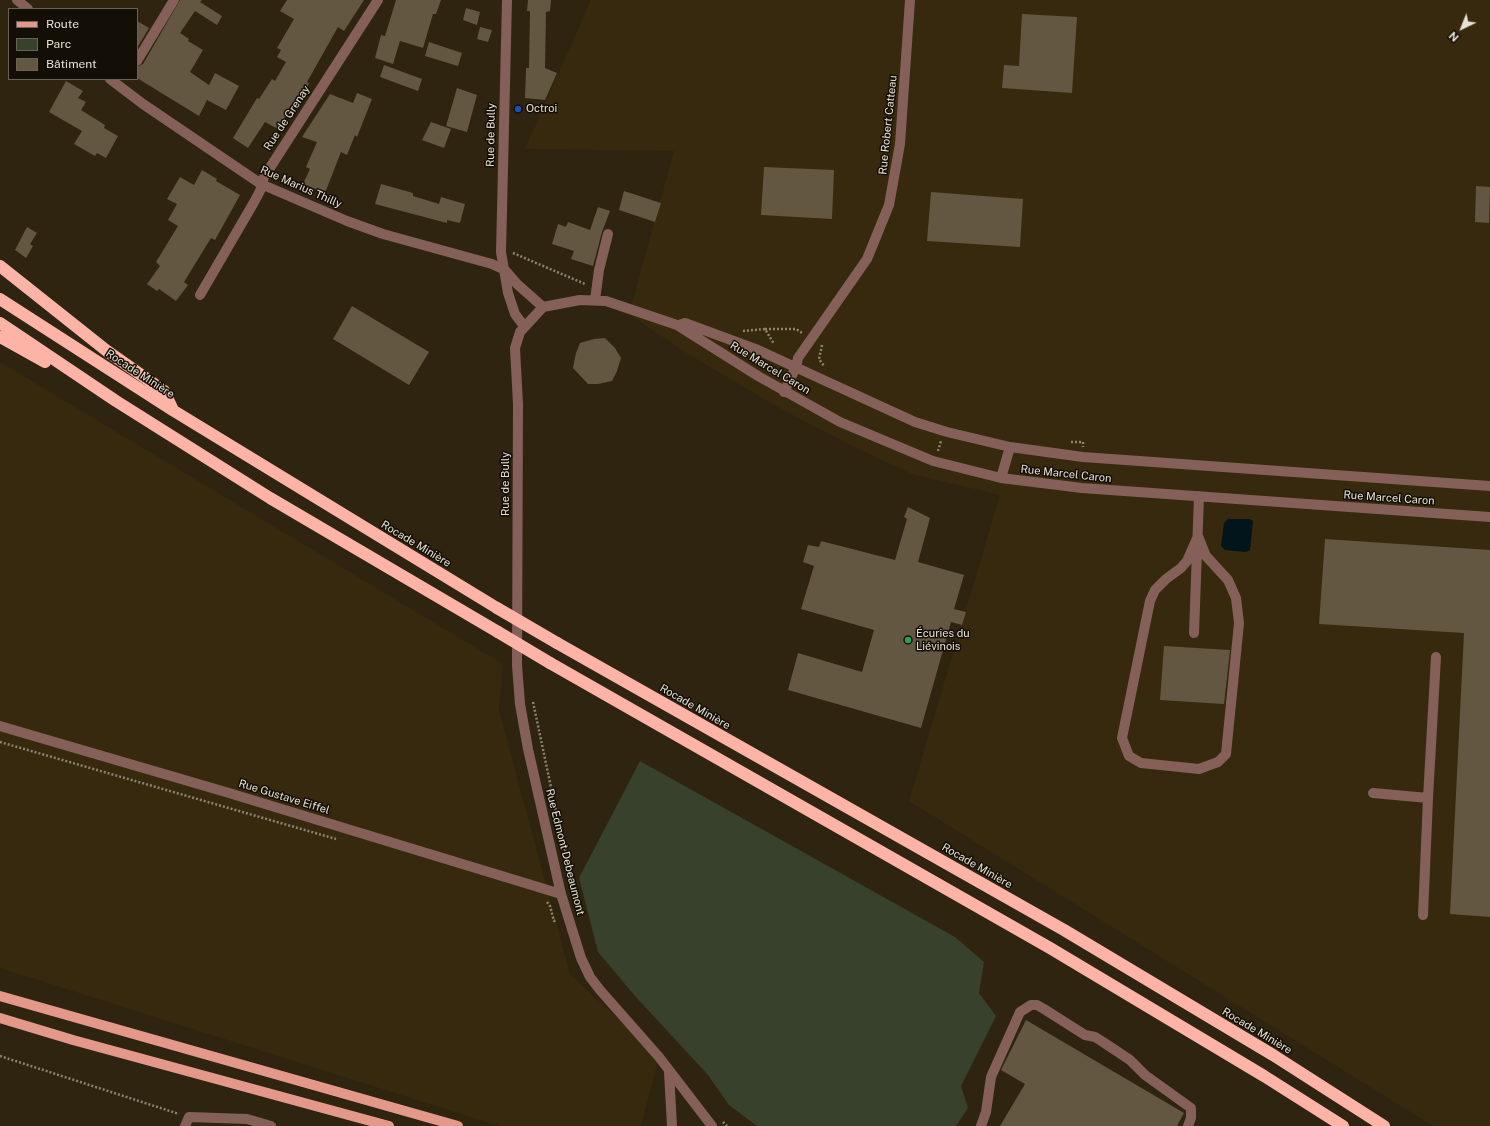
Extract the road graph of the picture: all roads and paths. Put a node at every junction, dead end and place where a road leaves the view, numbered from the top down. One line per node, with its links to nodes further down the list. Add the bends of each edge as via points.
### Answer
1 (17, 0): 6 (street)
2 (174, 0): 7 (street)
3 (378, 0): 11 (street, Rue de Grenay)
4 (507, 0): 14 (street, Rue de Bully, via 501,252)
5 (910, 0): 25 (street, Rue Robert Catteau, via 900,144 889,205 867,259)
6 (27, 8)
7 (138, 59)
8 (111, 80): 10 (street, Rue Marius Thilly)
9 (125, 80): 10 (street)
10 (120, 88): 11 (street, Rue Marius Thilly)
11 (261, 184): 14 (street, Rue Marius Thilly, via 383,234 482,261); 15 (street, Rue de Grenay, via 253,204)
12 (608, 234): 17 (street)
13 (0, 266): 30 (highway, via 108,351 164,391)
14 (505, 270): 18 (street, Rue de Bully); 21 (street, Rue de Bully, via 508,293)
15 (200, 295)
16 (0, 299): 30 (highway, Rocade Minière)
17 (595, 300): 18 (street, Rue Marcel Caron, via 569,301); 20 (street, Rue Marcel Caron, via 636,310)
18 (543, 307): 21 (street)
19 (0, 323): 29 (highway)
20 (677, 325): 26 (street, Rue Marcel Caron, via 685,324 758,350); 28 (street, Rue Marcel Caron)
21 (524, 326): 42 (street, Rue de Bully, via 516,348 517,665)
22 (765, 329): 23 (path)
23 (796, 329)
24 (0, 337): 29 (highway)
25 (810, 339): 26 (street, Rue Robert Catteau, via 798,358); 27 (path, via 822,346 819,359)
26 (796, 367): 28 (street, Rue Robert Catteau); 32 (street, Rue Marcel Caron, via 887,411 916,422)
27 (830, 370)
28 (784, 392): 34 (street, Rue Marcel Caron, via 840,422 933,461)
29 (116, 401): 69 (highway, bridge, via 270,498 550,663 1050,948)
30 (174, 411): 70 (highway, Rocade Minière, bridge, via 557,644 1064,930 1273,1055)
31 (1064, 442): 33 (path, via 1084,442)
32 (1010, 447): 33 (street, Rue Marcel Caron); 34 (street)
33 (1083, 457): 35 (street, Rue Marcel Caron)
34 (1000, 478): 36 (street, Rue Marcel Caron, via 1054,486)
35 (1490, 486)
36 (1199, 496): 37 (street, Rue Marcel Caron); 38 (street)
37 (1490, 517)
38 (1198, 536): 38 (street, via 1206,556 1228,580 1238,610 1226,754 1218,762 1199,770 1141,763 1129,756 1122,738 1150,600 1155,590 1187,561); 39 (street)
39 (1194, 633)
40 (1436, 658): 46 (street)
41 (532, 696): 47 (path)
42 (520, 704): 50 (street, Rue Edmont Debeaumont)
43 (0, 726): 50 (street, Rue Gustave Eiffel)
44 (0, 742): 49 (path)
45 (1374, 793): 46 (street)
46 (1428, 798): 53 (street)
47 (557, 818)
48 (561, 833): 52 (path)
49 (342, 842)
50 (561, 894): 58 (street, Rue Edmont Debeaumont, via 581,958 590,977)
51 (542, 899): 54 (path, via 550,906 554,921)
52 (580, 912)
53 (1423, 915)
54 (560, 919)
55 (0, 996): 63 (main road)
56 (0, 1018): 62 (main road)
57 (0, 1056): 59 (path)
58 (669, 1072): 64 (street); 65 (street, Rue Edmont Debeaumont)
59 (187, 1121): 61 (street, via 247,1119)
60 (722, 1121): 66 (path)
61 (272, 1126)
62 (389, 1126)
63 (458, 1126)
64 (672, 1126)
65 (712, 1126)
66 (728, 1126)
67 (981, 1126): 68 (street, via 986,1112 991,1077 1020,1012 1031,1005 1044,1009 1085,1035 1095,1037 1130,1060 1145,1075 1191,1108)
68 (1188, 1126)
69 (1343, 1126)
70 (1384, 1126)

